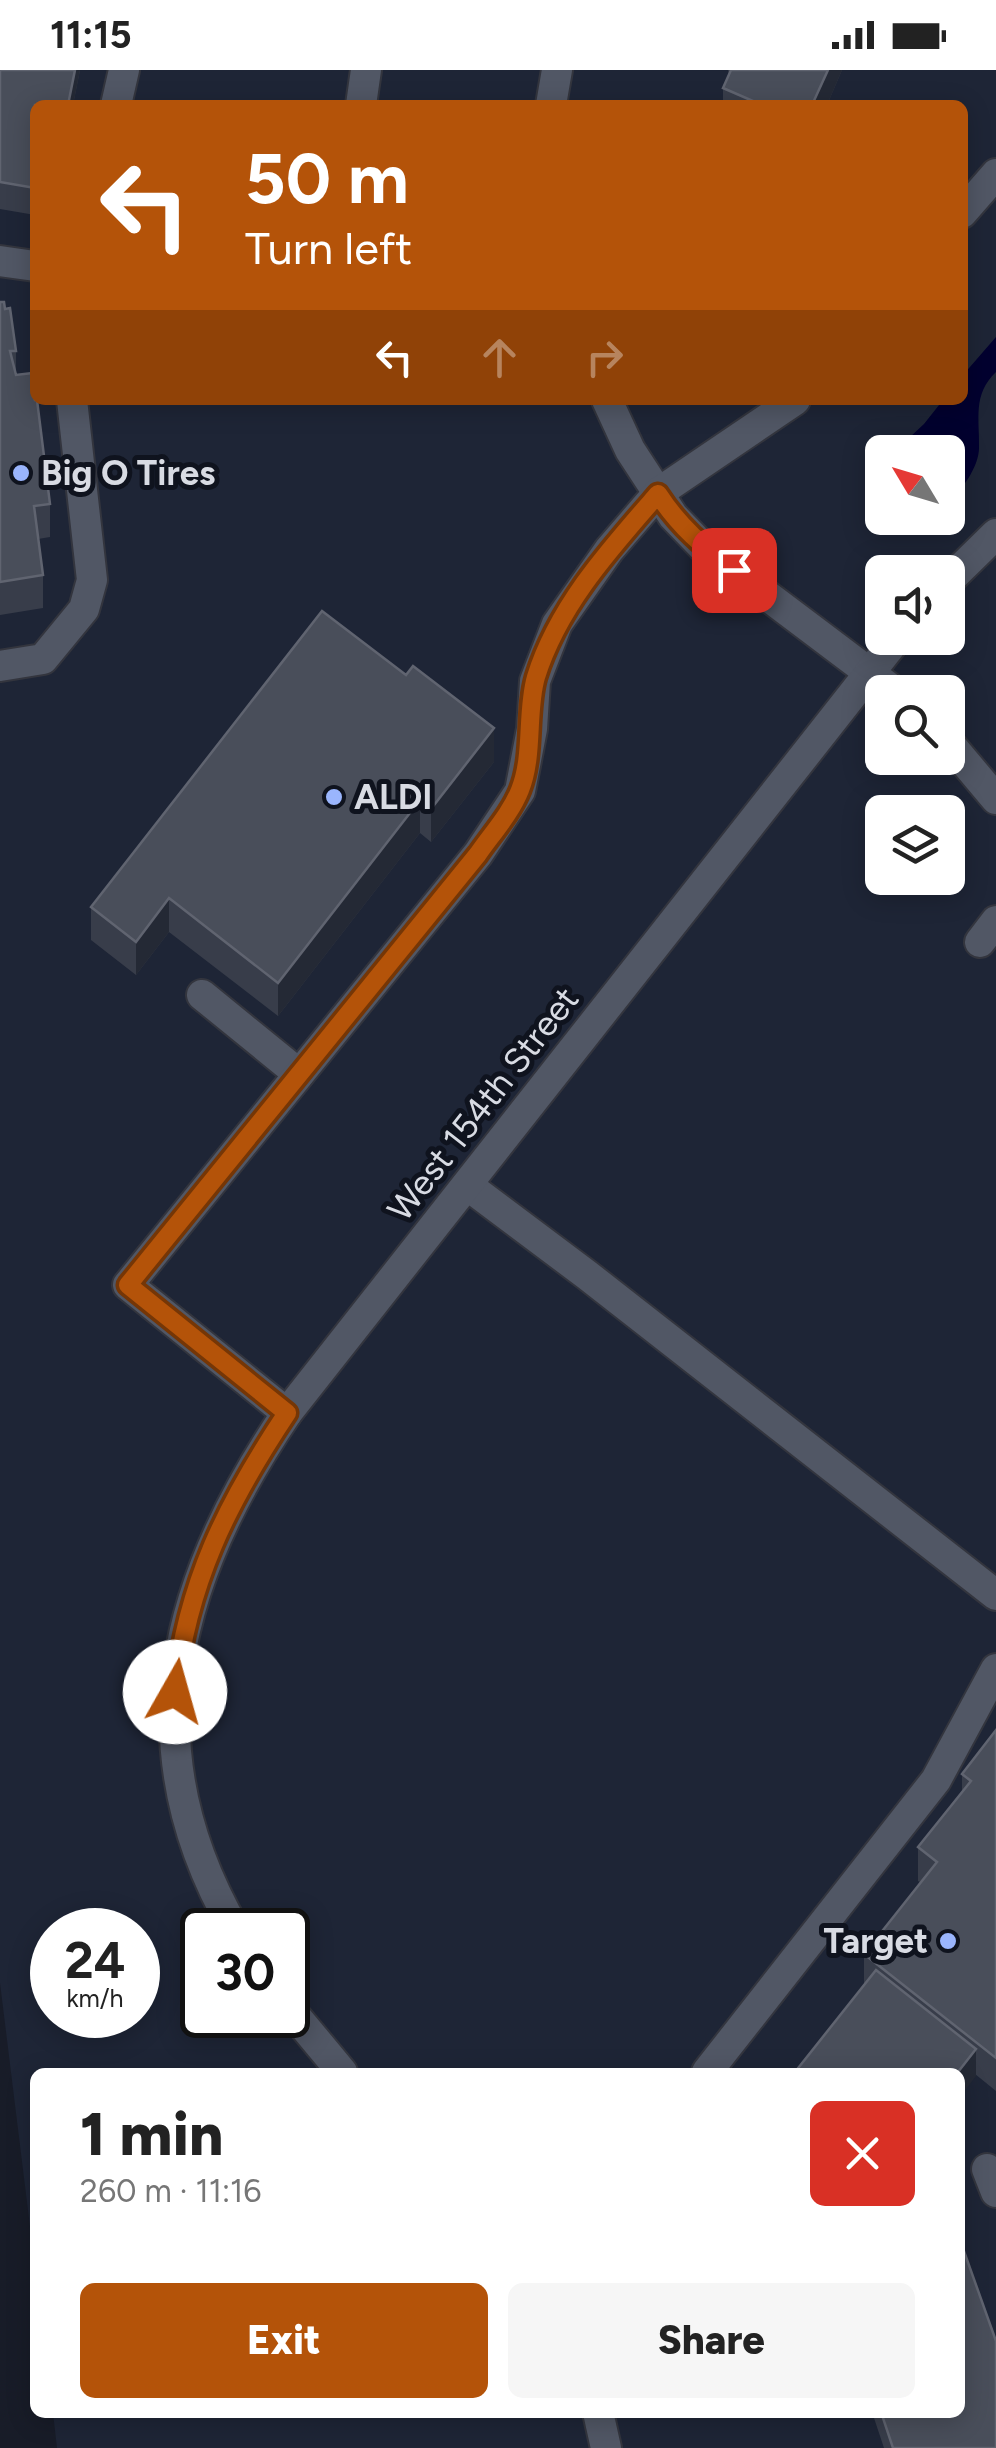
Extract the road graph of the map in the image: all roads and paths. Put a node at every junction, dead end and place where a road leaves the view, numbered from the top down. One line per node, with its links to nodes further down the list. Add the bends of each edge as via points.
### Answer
1 (124, 70): 4 (street)
2 (366, 70): 5 (street)
3 (557, 70): 6 (street)
4 (117, 100)
5 (362, 100)
6 (552, 100)
7 (996, 174): 8 (street)
8 (968, 207)
9 (0, 260): 10 (street)
10 (30, 265)
11 (73, 405): 18 (street, via 92,580 84,608 44,659)
12 (609, 405): 14 (street)
13 (788, 405): 14 (street)
14 (658, 494): 19 (street, via 704,548); 24 (street, via 557,624 535,681 520,791 478,854)
15 (996, 534): 16 (street)
16 (965, 565)
17 (883, 655): 19 (street, West 154th Street)
18 (0, 666)
19 (870, 671): 20 (street); 25 (street, West 154th Street)
20 (875, 675)
21 (965, 763): 22 (street)
22 (996, 800)
23 (202, 995): 24 (street)
24 (299, 1074): 26 (street, via 128,1285)
25 (467, 1186): 26 (street, West 154th Street); 27 (street)
26 (287, 1413): 29 (street, West 154th Street, via 220,1523 180,1646 176,1749 184,1807)
27 (996, 1595)
28 (996, 1668): 32 (street, via 936,1780)
29 (224, 1908)
30 (310, 2033): 31 (street)
31 (339, 2068)
32 (710, 2068)
33 (599, 2418): 34 (street)
34 (606, 2448)

